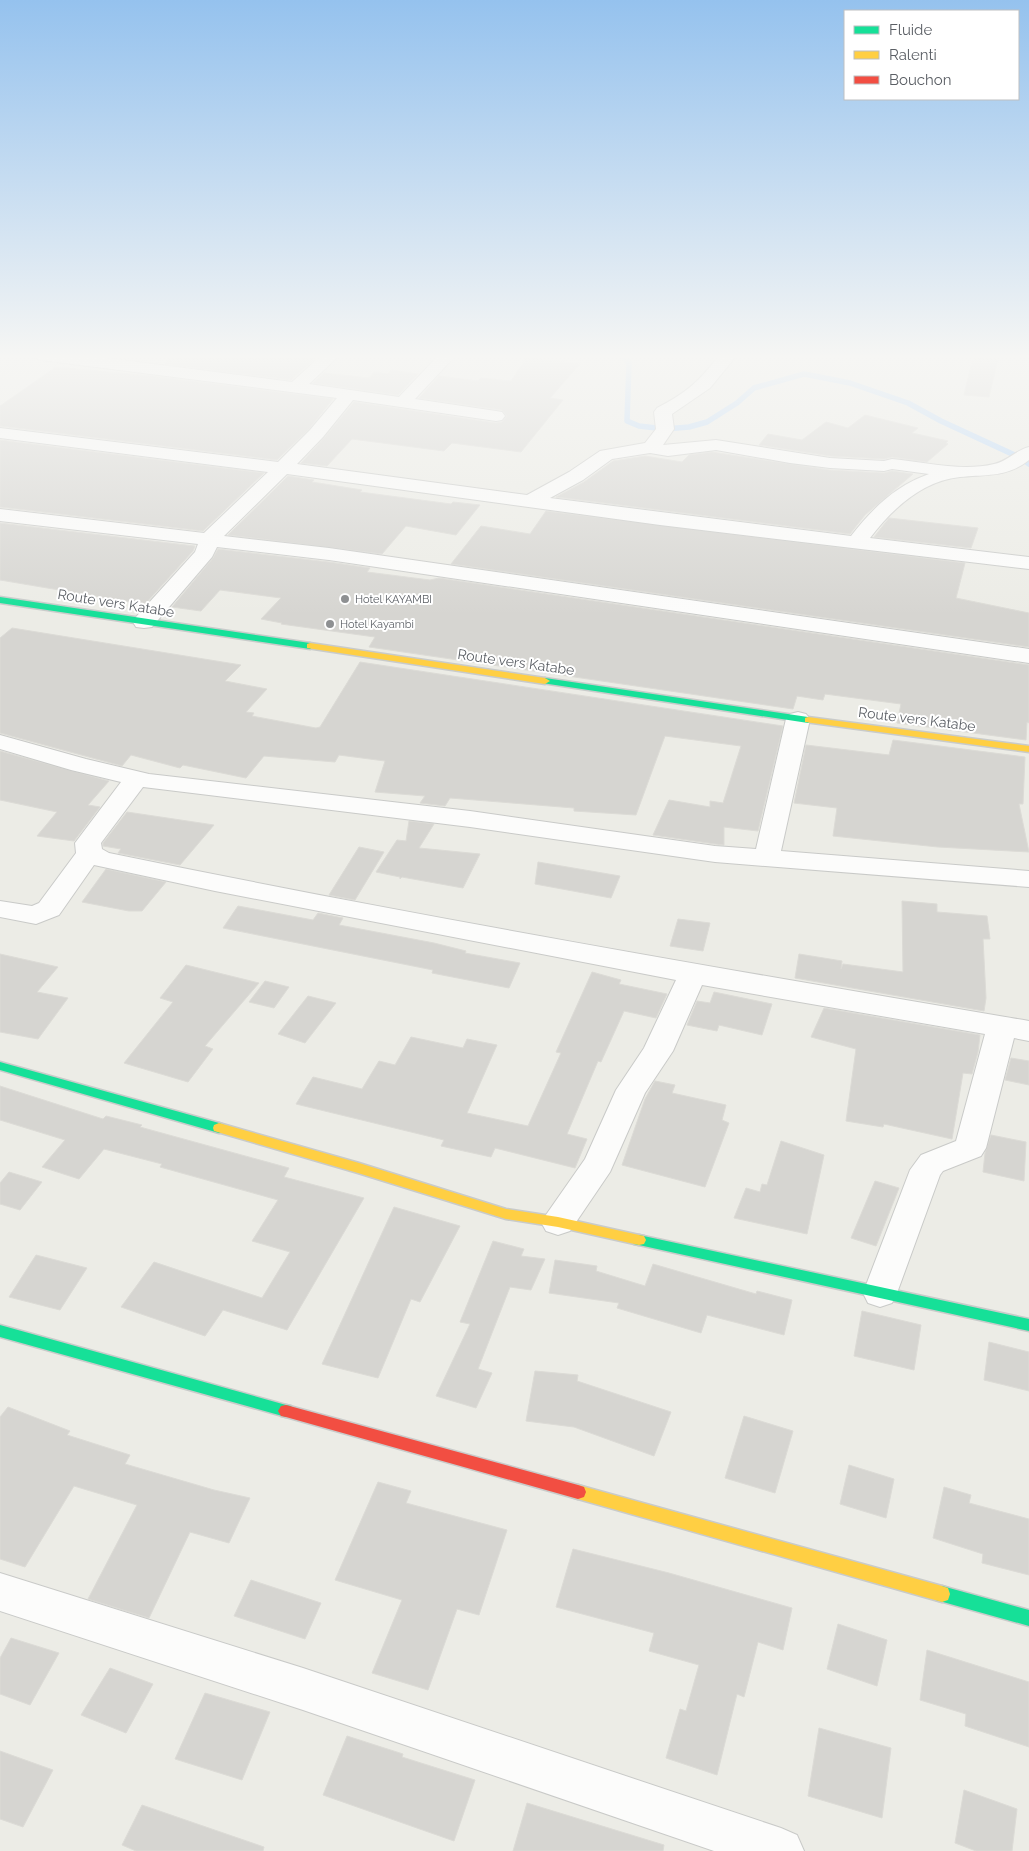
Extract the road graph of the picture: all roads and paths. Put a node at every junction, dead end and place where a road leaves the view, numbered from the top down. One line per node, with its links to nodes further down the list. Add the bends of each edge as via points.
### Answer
1 (68, 441): 6 (street)
2 (308, 441): 6 (street)
3 (657, 441): 4 (street)
4 (650, 448): 7 (street, via 668,451 716,445 822,462 898,464); 8 (street, via 606,455)
5 (1029, 452): 7 (street, via 1010,465)
6 (283, 468): 8 (street); 10 (street)
7 (965, 472): 11 (street, via 933,478 898,494)
8 (531, 501): 11 (street)
9 (0, 515): 10 (street)
10 (209, 539): 14 (street, via 205,553); 15 (street)
11 (857, 542): 12 (street)
12 (1029, 563)
13 (0, 600): 14 (street, Route vers Katabe)
14 (144, 622): 16 (street, Route vers Katabe)
15 (1029, 656)
16 (798, 719): 18 (street, Route vers Katabe); 21 (street)
17 (0, 742): 19 (street)
18 (1029, 748)
19 (137, 778): 20 (street, via 88,843); 21 (street, via 715,854)
20 (90, 853): 23 (street, via 50,909 36,915); 24 (street, via 101,859 215,883)
21 (767, 858): 22 (street)
22 (1029, 879)
23 (0, 909)
24 (694, 974): 25 (street); 27 (street, via 658,1051 631,1090 599,1164)
25 (1015, 1029): 28 (street, via 970,1148 932,1162 926,1170)
26 (0, 1066): 27 (street, via 359,1168 506,1214)
27 (558, 1222): 28 (street)
28 (880, 1293): 29 (street)
29 (1029, 1325)
30 (0, 1331): 32 (street)
31 (0, 1592): 33 (street, via 303,1689)
32 (1029, 1618)
33 (781, 1851)

